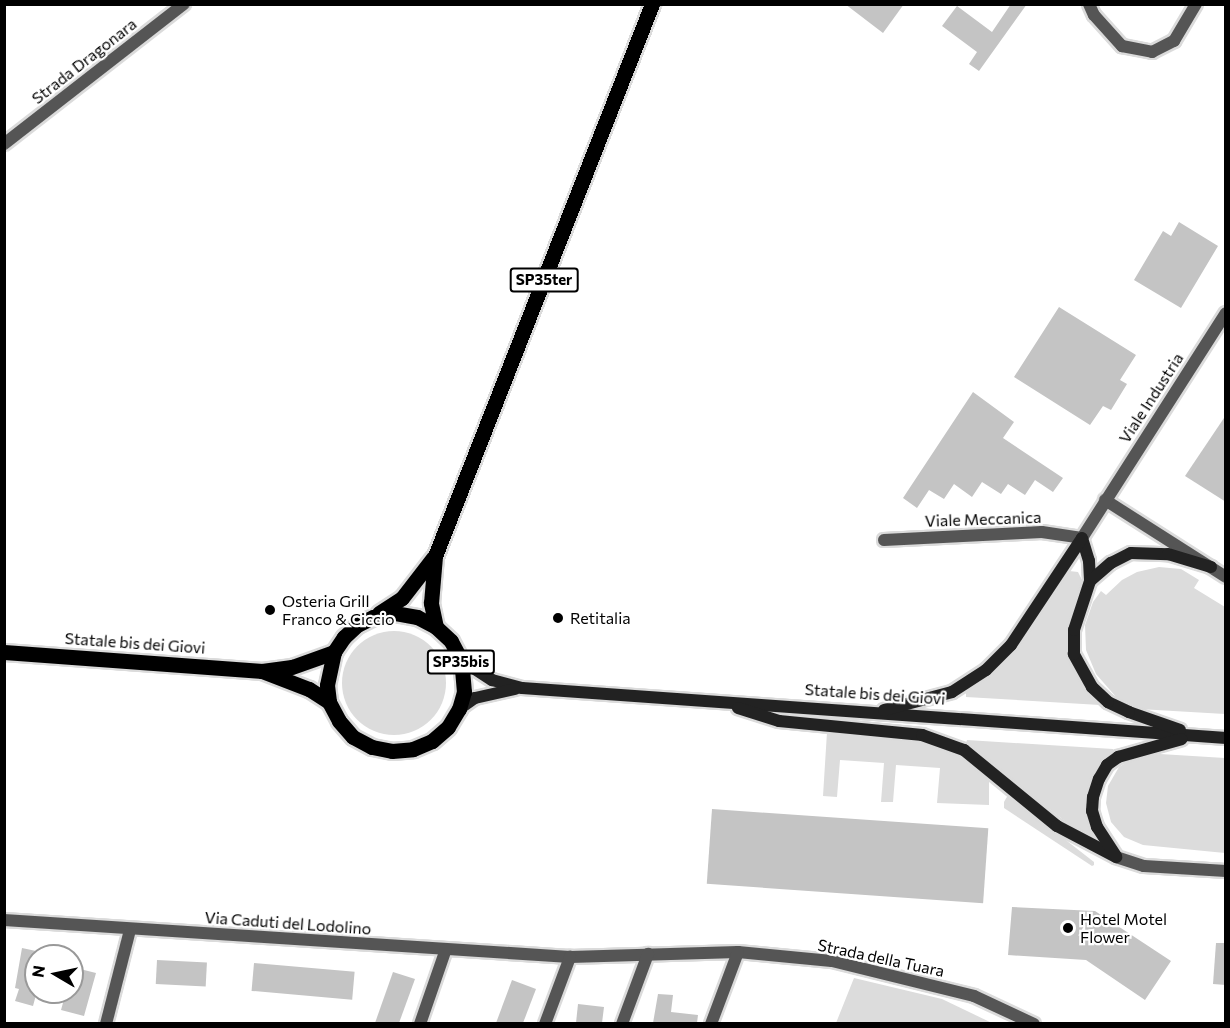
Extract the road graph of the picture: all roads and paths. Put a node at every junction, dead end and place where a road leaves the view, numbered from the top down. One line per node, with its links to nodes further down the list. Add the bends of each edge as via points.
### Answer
1 (184, 4): 5 (street, Strada Dragonara)
2 (652, 4): 10 (main road, SP35ter)
3 (1089, 4): 4 (street, via 1122,46 1152,52 1174,41)
4 (1196, 4)
5 (4, 144)
6 (1226, 313): 7 (street, Viale Industria)
7 (1105, 500): 8 (street, Viale Industria); 11 (street)
8 (1082, 538): 9 (street, Viale Meccanica, via 1042,532); 13 (main road); 24 (main road, via 1011,645 986,670 952,692)
9 (884, 540)
10 (435, 556): 14 (main road, SP35ter, via 402,598); 15 (main road, SP35ter, via 431,603)
11 (1211, 567): 12 (street); 13 (main road, via 1168,554 1131,553 1111,563)
12 (1226, 577)
13 (1090, 581): 25 (main road, via 1074,630 1074,654 1082,673 1108,702)
14 (373, 617): 15 (main road, Statale bis dei Giovi / SP35bis, via 395,613 417,617); 16 (main road, Statale bis dei Giovi / SP35bis, via 350,631)
15 (436, 627): 18 (main road, Statale bis dei Giovi / SP35bis, via 451,641)
16 (334, 651): 19 (main road, Statale bis dei Giovi / SP35bis, via 292,667); 22 (main road, Statale bis dei Giovi / SP35bis, via 327,676)
17 (4, 652): 19 (main road, Statale bis dei Giovi / SP35bis)
18 (460, 660): 20 (main road, Statale bis dei Giovi / SP35bis, via 492,680); 23 (main road, Statale bis dei Giovi / SP35bis, via 464,692)
19 (262, 671): 22 (main road, Statale bis dei Giovi / SP35bis, via 288,678)
20 (522, 688): 21 (main road, Statale bis dei Giovi / SP35bis); 23 (main road, Statale bis dei Giovi / SP35bis, via 475,698)
21 (717, 701): 24 (main road, Statale bis dei Giovi / SP35bis); 27 (main road, via 779,721 922,735 964,750 1057,826)
22 (329, 702): 23 (main road, Statale bis dei Giovi / SP35bis, via 353,737 392,751 413,749 432,741 448,727)
23 (459, 709)
24 (875, 712): 25 (main road, Statale bis dei Giovi / SP35bis)
25 (1195, 736): 26 (main road, Statale bis dei Giovi / SP35bis); 27 (main road, via 1143,748 1107,765 1093,797 1092,811)
26 (1226, 738)
27 (1116, 857): 28 (street, via 1144,866)
28 (1226, 871)
29 (4, 920): 30 (street, Via Caduti del Lodolino)
30 (130, 930): 31 (street, Via Caduti del Lodolino); 35 (street)
31 (446, 950): 34 (street, Via Caduti del Lodolino); 36 (street)
32 (738, 952): 33 (street, Strada della Tuara); 39 (street); 40 (street, Strada della Tuara, via 832,961 974,996)
33 (648, 954): 34 (street, Strada della Tuara); 38 (street)
34 (570, 957): 37 (street)
35 (106, 1023)
36 (420, 1023)
37 (545, 1023)
38 (622, 1023)
39 (711, 1023)
40 (1034, 1023)

